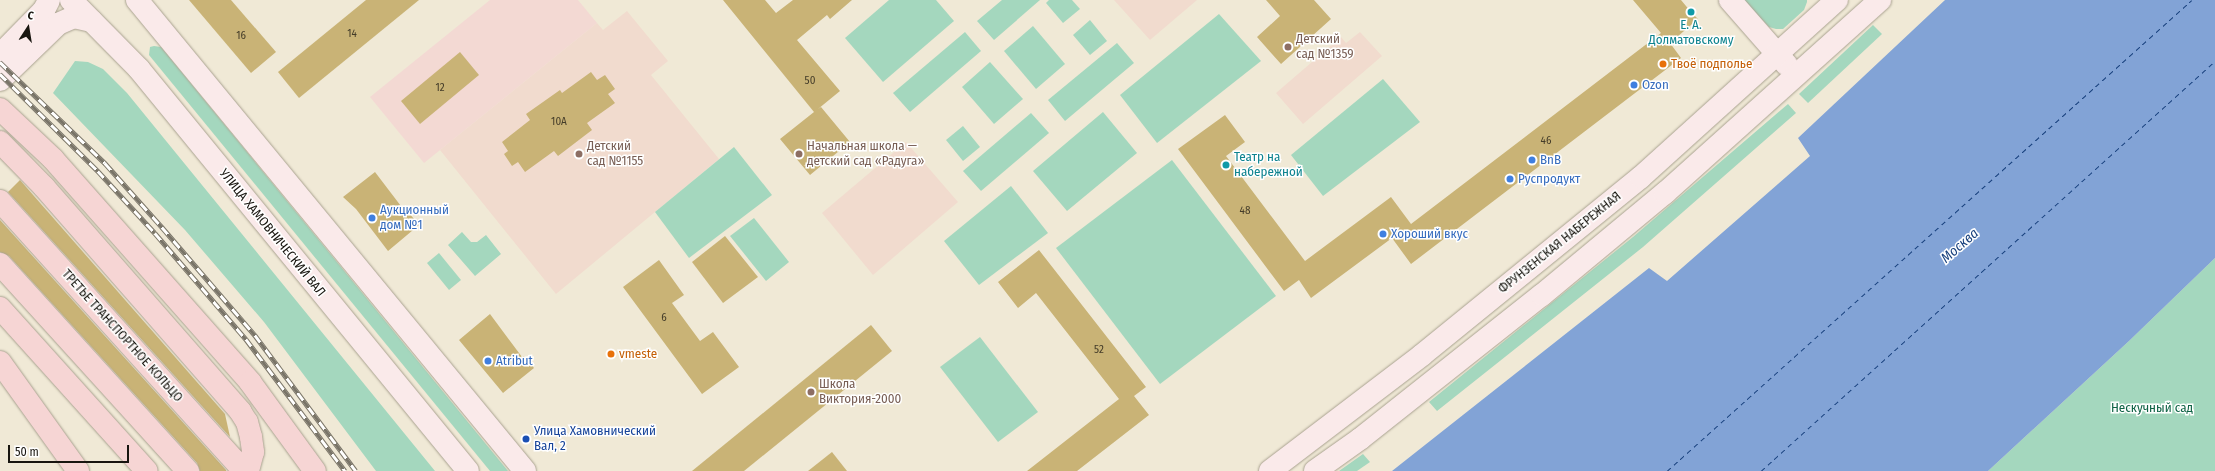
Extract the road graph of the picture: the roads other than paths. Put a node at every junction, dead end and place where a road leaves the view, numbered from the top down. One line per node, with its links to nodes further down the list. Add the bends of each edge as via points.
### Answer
1 (49, 0): 9 (main road, via 44,10)
2 (71, 0): 7 (main road, УЛИЦА ХАМОВНИЧЕСКИЙ ВАЛ)
3 (137, 0): 26 (main road)
4 (1730, 0): 10 (main road)
5 (1880, 0): 8 (main road)
6 (1831, 2): 8 (main road); 10 (main road, ФРУНЗЕНСКАЯ НАБЕРЕЖНАЯ)
7 (92, 21): 12 (main road, via 74,17 58,24); 25 (main road, УЛИЦА ХАМОВНИЧЕСКИЙ ВАЛ, via 139,70)
8 (1850, 28): 11 (main road)
9 (0, 55)
10 (1777, 55): 11 (main road); 27 (main road, ФРУНЗЕНСКАЯ НАБЕРЕЖНАЯ, via 1641,177 1522,275 1344,417)
11 (1797, 76): 28 (main road, via 1665,193 1542,295 1360,439)
12 (0, 80)
13 (0, 109): 24 (main road, via 52,159 234,364)
14 (0, 142): 23 (main road, via 44,187 247,422 253,452)
15 (0, 201): 22 (main road, ТРЕТЬЕ ТРАНСПОРТНОЕ КОЛЬЦО)
16 (0, 264): 21 (main road)
17 (0, 308): 20 (main road)
18 (0, 362): 19 (main road)
19 (78, 471)
20 (147, 471)
21 (188, 471)
22 (244, 471)
23 (248, 471)
24 (315, 471)
25 (468, 471)
26 (524, 471)
27 (1270, 471)
28 (1315, 471)

